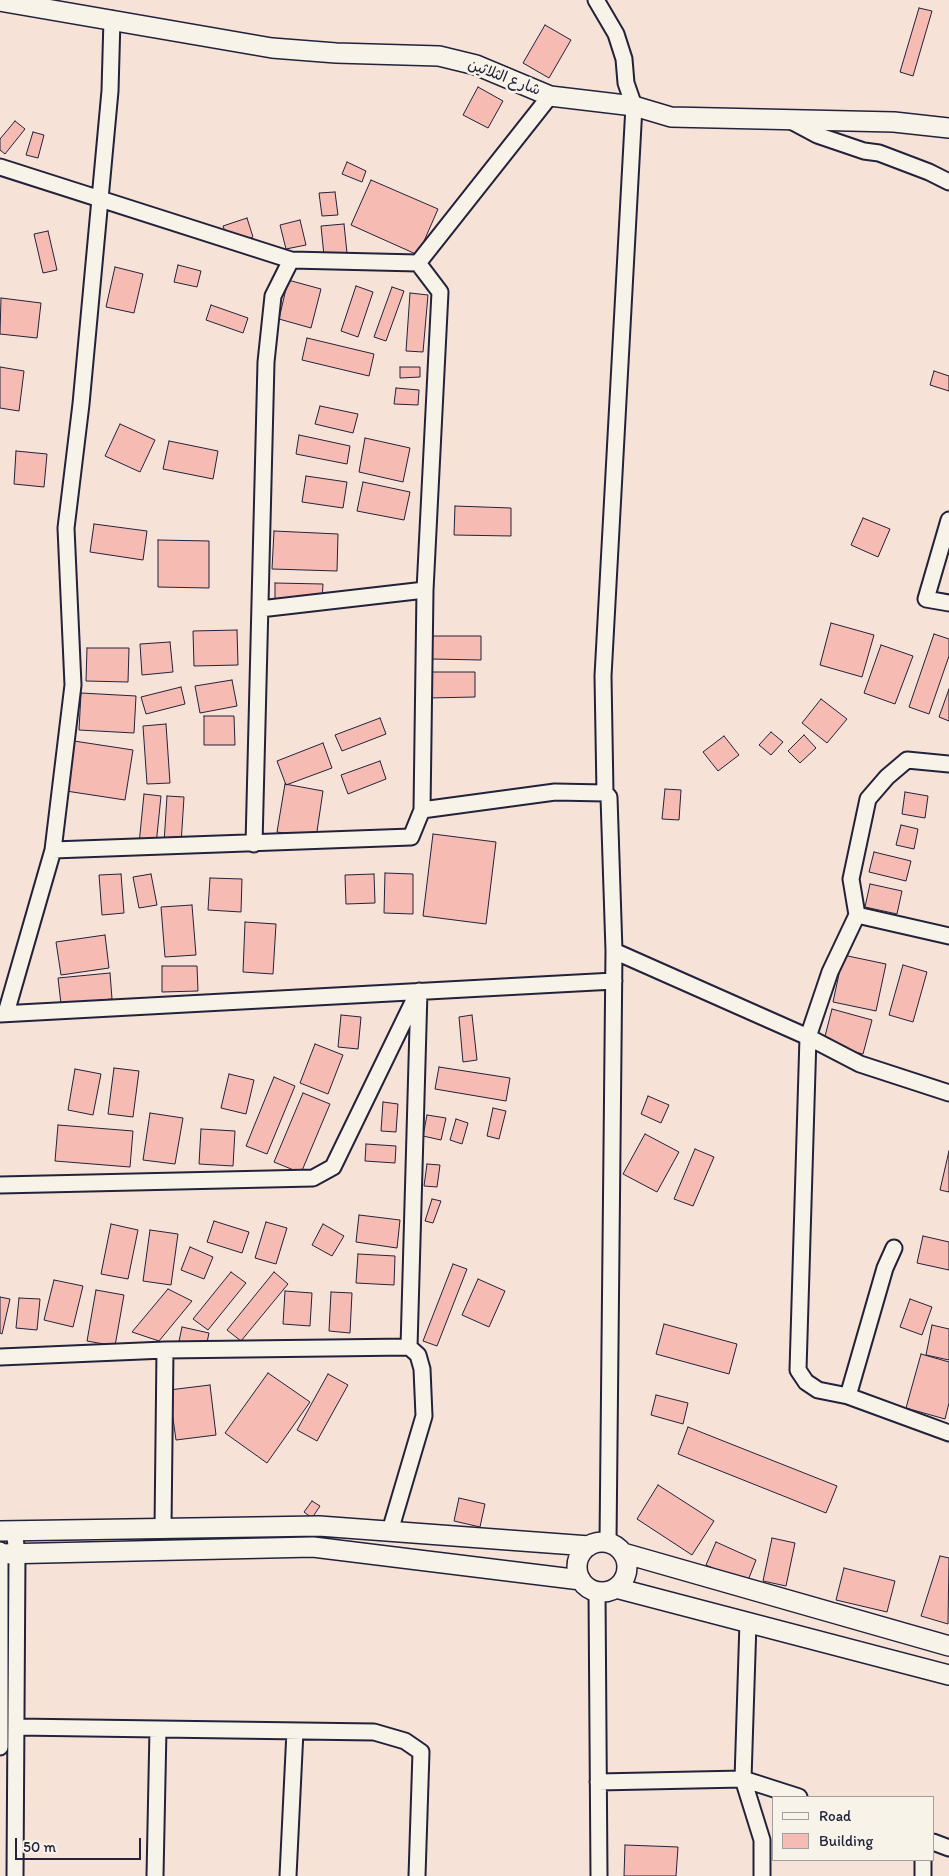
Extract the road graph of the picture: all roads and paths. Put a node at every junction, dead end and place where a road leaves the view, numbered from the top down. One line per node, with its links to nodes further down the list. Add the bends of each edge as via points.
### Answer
1 (596, 0): 5 (street, via 616,34)
2 (0, 2): 3 (street, شارع الثلاثين)
3 (112, 19): 4 (street, شارع الثلاثين, via 240,43 304,51 439,56 476,65); 10 (street, via 110,91)
4 (550, 96): 5 (street, شارع الثلاثين); 12 (street)
5 (634, 106): 6 (street, شارع الثلاثين, via 671,118); 18 (street, via 603,676)
6 (788, 119): 7 (street, شارع الثلاثين, via 894,122); 9 (street, via 817,135 879,153)
7 (949, 128)
8 (0, 167): 10 (street)
9 (949, 182)
10 (100, 198): 11 (street); 21 (street, via 66,528 74,685)
11 (291, 260): 12 (street); 16 (street, via 273,296 266,362)
12 (418, 263): 14 (street, via 440,292)
13 (949, 520): 15 (street, via 926,599)
14 (424, 590): 16 (street); 19 (street)
15 (949, 603)
16 (260, 609): 20 (street)
17 (949, 764): 22 (street, via 907,760 868,799 851,879)
18 (605, 793): 19 (street, via 555,792); 24 (street, via 609,797)
19 (422, 810): 20 (street, via 411,837)
20 (254, 844): 21 (street)
21 (52, 850): 27 (street)
22 (857, 915): 23 (street); 28 (street, via 830,972)
23 (949, 936)
24 (614, 951): 25 (street); 28 (street)
25 (614, 981): 26 (street); 41 (street)
26 (419, 991): 27 (street); 30 (street, via 333,1167 313,1178); 32 (street)
27 (3, 1014)
28 (808, 1037): 29 (street, via 860,1064); 35 (street, via 798,1370 806,1382 818,1390)
29 (949, 1092)
30 (0, 1185)
31 (894, 1248): 35 (street, via 885,1268)
32 (409, 1347): 33 (street); 40 (street, via 418,1355 422,1369 424,1416)
33 (165, 1350): 34 (street); 38 (street)
34 (0, 1357)
35 (848, 1396): 36 (street)
36 (949, 1433)
37 (257, 1527): 38 (street); 40 (street, via 319,1526); 43 (street)
38 (163, 1528): 39 (street)
39 (7, 1530): 44 (street)
40 (390, 1531): 42 (street)
41 (608, 1542): 42 (street); 45 (street)
42 (589, 1546): 46 (street, via 578,1561)
43 (259, 1548): 44 (street); 46 (street, via 313,1547)
44 (4, 1552): 52 (street); 55 (street)
45 (623, 1553): 47 (street, via 627,1572); 50 (street)
46 (581, 1580): 48 (street)
47 (616, 1588): 48 (street); 49 (street)
48 (597, 1591): 57 (street)
49 (748, 1622): 51 (street); 56 (street)
50 (949, 1646)
51 (949, 1675)
52 (16, 1727): 53 (street); 62 (street)
53 (158, 1729): 54 (street); 63 (street)
54 (295, 1731): 64 (street); 65 (street, via 374,1732 405,1741 421,1752)
55 (0, 1748)
56 (743, 1778): 57 (street); 58 (street); 67 (street, via 762,1840)
57 (598, 1782): 66 (street)
58 (796, 1796)
59 (934, 1842): 60 (street)
60 (949, 1848)
61 (923, 1861): 68 (street)
62 (15, 1876)
63 (155, 1876)
64 (288, 1876)
65 (417, 1876)
66 (598, 1876)
67 (762, 1876)
68 (923, 1876)

